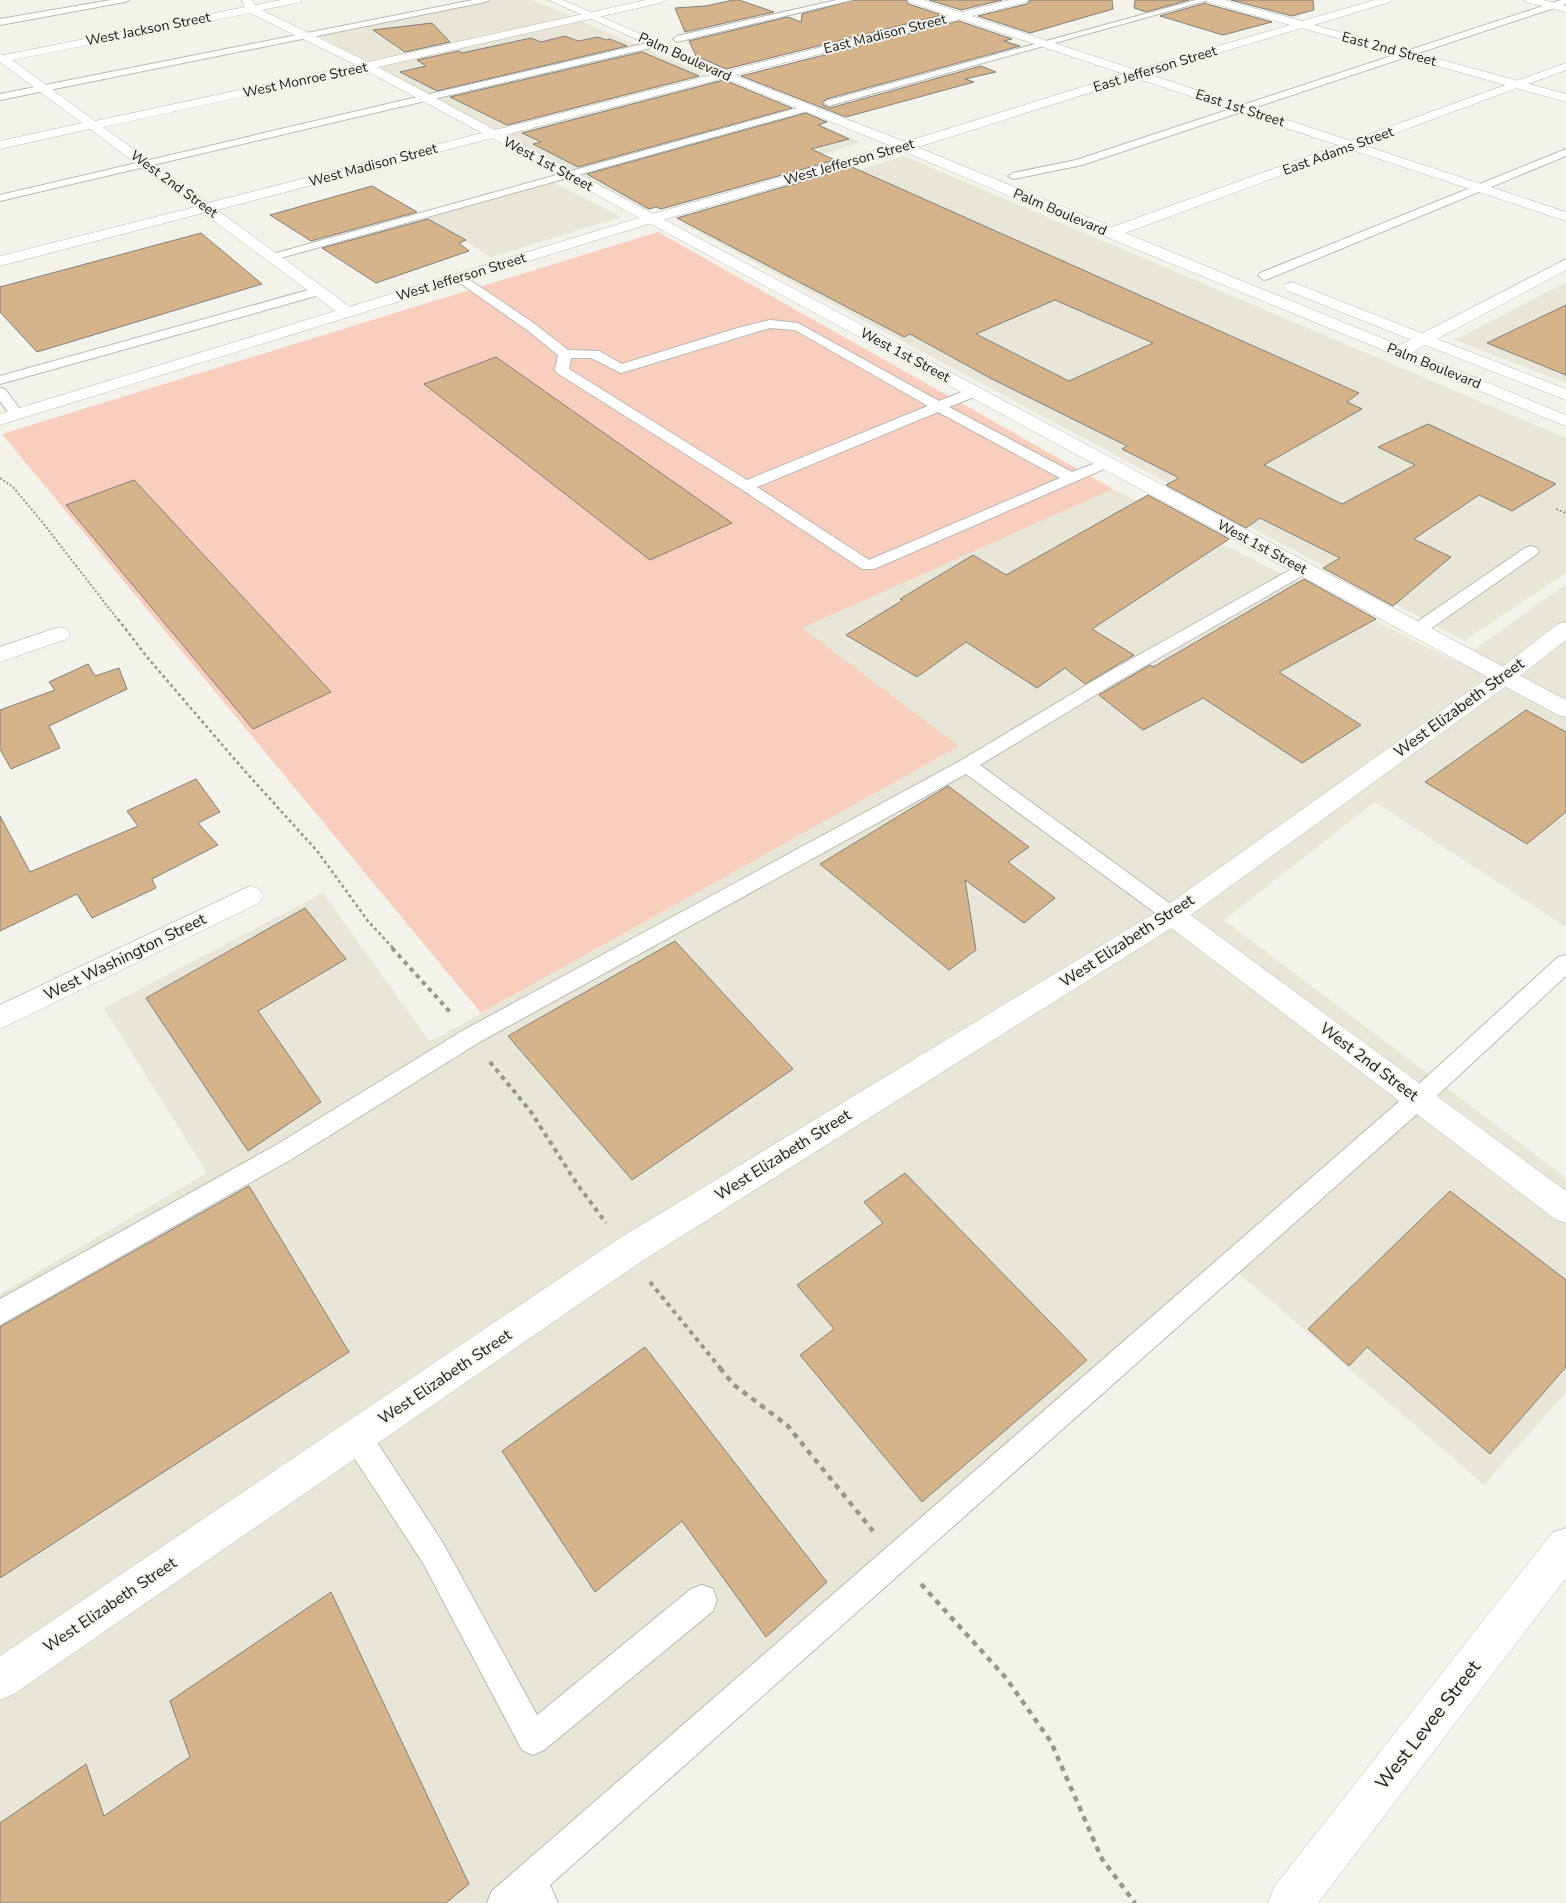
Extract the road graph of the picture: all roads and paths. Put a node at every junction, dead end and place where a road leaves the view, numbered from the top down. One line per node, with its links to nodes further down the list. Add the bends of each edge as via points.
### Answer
1 (125, 0): 22 (lane)
2 (297, 0): 15 (street, West Jackson Street)
3 (485, 0): 24 (lane)
4 (554, 0): 20 (street, Palm Boulevard)
5 (582, 0): 18 (street, Palm Boulevard)
6 (660, 0): 18 (street, West Monroe Street)
7 (848, 0): 25 (lane)
8 (913, 0): 19 (street, East 1st Street)
9 (1023, 0): 19 (street, East Madison Street)
10 (1204, 0): 27 (lane)
11 (1212, 0): 23 (street, East 2nd Street)
12 (1386, 0): 23 (street, East Jefferson Street)
13 (1530, 0): 16 (street)
14 (1566, 2): 16 (lane)
15 (249, 4): 24 (street, West 1st Street); 30 (street, West Jackson Street)
16 (1553, 6): 17 (street); 29 (lane)
17 (1566, 9)
18 (610, 11): 20 (street, West Monroe Street); 21 (street, Palm Boulevard)
19 (958, 15): 27 (street, East 1st Street); 34 (street, East Madison Street)
20 (592, 16): 26 (street, Palm Boulevard); 31 (street, West Monroe Street)
21 (626, 18)
22 (0, 22)
23 (1304, 26): 29 (street, East 2nd Street); 35 (street, East Jefferson Street)
24 (305, 35): 31 (street, West 1st Street); 38 (lane)
25 (672, 38): 26 (street); 28 (street, Palm Boulevard)
26 (656, 44): 33 (street, Palm Boulevard); 41 (lane)
27 (1045, 44): 35 (street, East 1st Street); 42 (lane)
28 (694, 47)
29 (1407, 54): 37 (street, East 2nd Street); 44 (lane)
30 (1, 58): 38 (street, West 2nd Street)
31 (367, 66): 41 (street, West 1st Street); 46 (street, West Monroe Street)
32 (1566, 66): 37 (street, East Adams Street)
33 (727, 68): 34 (street, West Madison Street); 43 (street, Palm Boulevard); 47 (street, West Madison Street)
34 (747, 69): 36 (street, Palm Boulevard)
35 (1136, 74): 44 (street, East 1st Street); 49 (street, East Jefferson Street)
36 (765, 76)
37 (1516, 84): 40 (street, East 2nd Street); 51 (street, East Adams Street)
38 (43, 88): 39 (lane); 46 (street, West 2nd Street)
39 (0, 96)
40 (1566, 98)
41 (428, 99): 47 (street, West 1st Street); 54 (lane)
42 (824, 101): 45 (street)
43 (808, 108): 48 (street, Palm Boulevard); 56 (lane)
44 (1242, 109): 51 (street, East 1st Street); 57 (lane, via 1078,163)
45 (846, 110)
46 (93, 125): 50 (street, West Monroe Street); 54 (street, West 2nd Street)
47 (493, 134): 56 (street, West 1st Street); 61 (street, West Madison Street)
48 (904, 140): 49 (street, West Jefferson Street); 64 (street, West Jefferson Street); 67 (street, Palm Boulevard)
49 (923, 141): 53 (street)
50 (0, 145)
51 (1353, 146): 58 (street, East 1st Street); 65 (street, East Adams Street)
52 (1566, 152): 58 (lane)
53 (977, 162)
54 (146, 163): 60 (lane); 61 (street, West 2nd Street)
55 (994, 169): 57 (street, Palm Boulevard)
56 (569, 175): 64 (street, West 1st Street); 68 (lane)
57 (1013, 176): 59 (street, Palm Boulevard)
58 (1480, 188): 63 (street, East 1st Street); 72 (lane)
59 (1065, 197)
60 (0, 198)
61 (208, 208): 68 (street, West 2nd Street); 69 (street, West Madison Street)
62 (1109, 215): 65 (street, Palm Boulevard)
63 (1566, 217)
64 (650, 219): 73 (street, West Jefferson Street); 82 (street, West 1st Street)
65 (1135, 225): 66 (street, Palm Boulevard); 67 (street, East Adams Street)
66 (1154, 232)
67 (1109, 233): 74 (street, Palm Boulevard)
68 (273, 257): 75 (street, West 2nd Street)
69 (0, 261)
70 (1566, 264): 77 (street)
71 (1246, 269): 72 (street, Palm Boulevard)
72 (1264, 276): 74 (street); 77 (street, Palm Boulevard)
73 (461, 278): 76 (street, West Jefferson Street); 79 (lane)
74 (1242, 287): 78 (street, Palm Boulevard)
75 (319, 291): 76 (street, West 2nd Street); 80 (lane)
76 (348, 312): 85 (street, West Jefferson Street)
77 (1422, 339): 78 (street); 83 (street, Palm Boulevard)
78 (1400, 352): 86 (street, Palm Boulevard)
79 (565, 354): 84 (lane, via 594,354 621,369 770,324 798,327); 91 (lane, via 562,370)
80 (0, 380)
81 (0, 392): 85 (lane)
82 (974, 392): 84 (lane); 88 (street, West 1st Street)
83 (1566, 395)
84 (939, 407): 90 (lane); 91 (lane)
85 (17, 415): 87 (street, West Jefferson Street)
86 (1563, 416)
87 (0, 420)
88 (1106, 463): 90 (lane); 95 (street, West 1st Street)
89 (0, 478): 107 (path, via 13,487 147,656 318,852 368,921)
90 (1071, 478): 91 (lane, via 868,566)
91 (746, 486)
92 (1556, 509): 93 (path)
93 (1566, 513)
94 (1531, 551): 97 (lane)
95 (1303, 568): 97 (street, West 1st Street); 102 (lane, via 1110,678)
96 (1566, 629): 100 (street, West Elizabeth Street)
97 (1417, 630): 100 (street, West 1st Street)
98 (59, 634): 99 (street)
99 (0, 656)
100 (1504, 677): 101 (street, West 1st Street); 104 (street, West Elizabeth Street)
101 (1566, 710)
102 (968, 765): 104 (lane); 107 (lane)
103 (250, 896): 106 (street, West Washington Street)
104 (1172, 915): 108 (street, West 2nd Street); 110 (street, West Elizabeth Street)
105 (1566, 962): 108 (lane)
106 (0, 1018)
107 (470, 1037): 110 (path, via 531,1112 576,1184); 111 (lane, via 284,1152)
108 (1418, 1099): 109 (street, West 2nd Street); 114 (lane)
109 (1566, 1209)
110 (627, 1252): 112 (street, West Elizabeth Street); 114 (path, via 734,1385 787,1425)
111 (0, 1313)
112 (357, 1437): 115 (lane, via 433,1553 533,1739); 116 (street, West Elizabeth Street)
113 (1566, 1547): 120 (street, West Levee Street)
114 (896, 1557): 117 (lane); 119 (path, via 1006,1678 1051,1742 1102,1859)
115 (702, 1600)
116 (0, 1680)
117 (535, 1892): 118 (lane)
118 (504, 1903)
119 (1135, 1903)
120 (1290, 1903)

